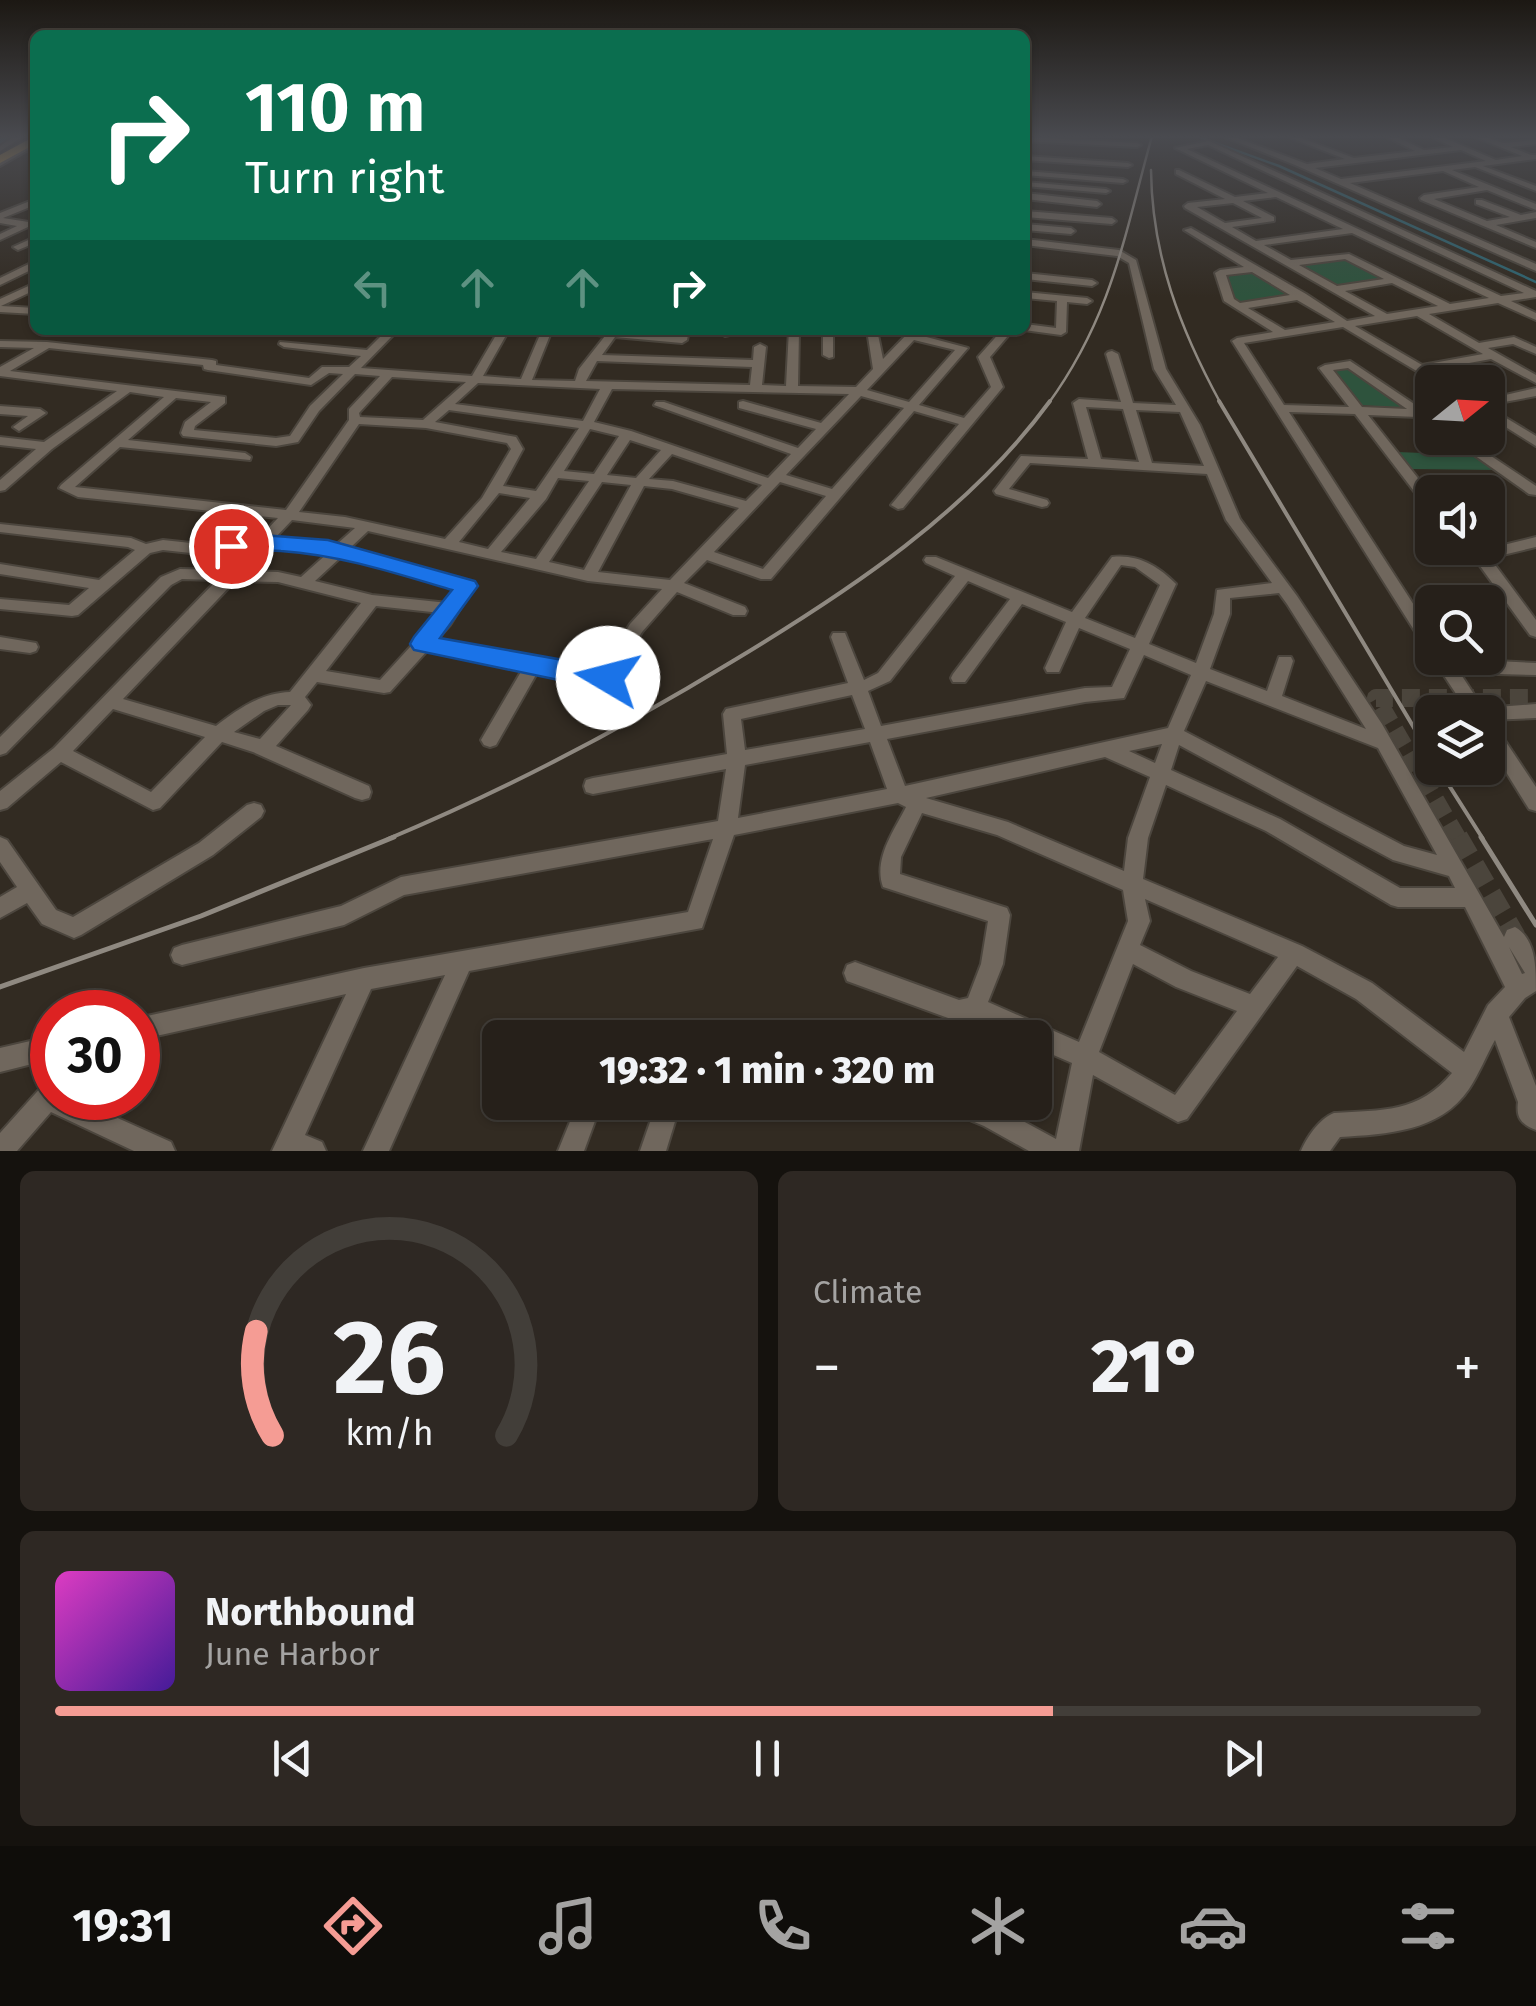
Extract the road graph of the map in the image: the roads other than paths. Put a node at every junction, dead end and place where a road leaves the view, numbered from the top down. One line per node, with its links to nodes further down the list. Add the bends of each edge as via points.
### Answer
1 (1102, 190): 2 (street)
2 (1106, 190)
3 (1214, 190): 13 (street)
4 (1267, 190): 10 (street)
5 (1312, 190): 10 (street); 30 (street)
6 (1355, 190): 24 (street)
7 (1477, 190): 25 (street, via 1424,198)
8 (1493, 190): 11 (street)
9 (1528, 190): 11 (street)
10 (1276, 194): 13 (street); 33 (street)
11 (1510, 196): 17 (street)
12 (1030, 197): 16 (street)
13 (1234, 200): 29 (street, via 1188,206); 29 (street, via 1271,219)
14 (1479, 202): 22 (street)
15 (30, 204): 20 (street)
16 (1097, 204)
17 (1536, 207)
18 (1030, 214): 21 (street)
19 (1536, 214): 22 (street)
20 (0, 218): 26 (street)
21 (1070, 218): 23 (street); 36 (street)
22 (1519, 218): 25 (street); 27 (street)
23 (1112, 221)
24 (1410, 221): 30 (street); 34 (street)
25 (1485, 224): 34 (street); 40 (street)
26 (30, 225)
27 (1536, 225)
28 (30, 226): 35 (street)
29 (1223, 226): 39 (street)
30 (1391, 227): 53 (street)
31 (1030, 228): 36 (street)
32 (1188, 230): 42 (street)
33 (1352, 230): 39 (street); 57 (street)
34 (1450, 230): 45 (street)
35 (0, 237)
36 (1072, 239): 38 (street); 119 (street, via 1133,262 1160,370)
37 (30, 242): 41 (street)
38 (1030, 242)
39 (1256, 244): 42 (street); 43 (street)
40 (1536, 245)
41 (18, 247)
42 (1220, 248): 46 (street)
43 (1291, 263): 48 (street, via 1346,256); 52 (street)
44 (30, 267): 49 (street)
45 (1536, 268)
46 (1255, 269): 55 (street); 60 (street, via 1220,273 1229,302)
47 (1030, 277): 50 (street)
48 (1394, 280): 52 (street); 61 (street)
49 (0, 282)
50 (1092, 283)
51 (30, 289): 59 (street)
52 (1339, 289): 65 (street)
53 (1535, 294): 57 (street)
54 (1030, 295): 56 (street)
55 (1302, 296): 60 (street); 66 (street)
56 (1062, 298): 58 (street); 67 (street, via 1060,332)
57 (1500, 300): 61 (street); 64 (street)
58 (1088, 301)
59 (0, 306): 62 (street)
60 (1238, 307): 68 (street)
61 (1448, 308): 63 (street)
62 (30, 310)
63 (1420, 312): 65 (street); 84 (street)
64 (1536, 317)
65 (1386, 318): 66 (street)
66 (1349, 324): 68 (street); 94 (street)
67 (1030, 328)
68 (1284, 334): 118 (street, via 1236,343)
69 (388, 335): 87 (street)
70 (501, 335): 99 (street)
71 (545, 335): 101 (street)
72 (612, 335): 91 (street)
73 (639, 335): 74 (street, via 682,340)
74 (683, 335)
75 (794, 335): 107 (street)
76 (828, 335): 88 (street)
77 (873, 335): 95 (street)
78 (912, 335): 95 (street)
79 (920, 335): 115 (street, via 962,348)
80 (1004, 335): 125 (street, via 984,357 998,386)
81 (0, 344): 83 (street)
82 (284, 344): 87 (street)
83 (47, 345): 96 (street, via 183,358 212,363 208,368 311,382 326,368); 97 (street)
84 (1478, 346): 86 (street, via 1514,340); 90 (street)
85 (760, 348): 92 (street)
86 (1536, 351)
87 (370, 354): 96 (street)
88 (829, 354)
89 (1112, 354): 116 (street)
90 (1494, 355): 93 (street); 100 (street)
91 (594, 358): 92 (street); 102 (street)
92 (758, 364): 106 (street)
93 (1441, 365)
94 (1415, 366)
95 (879, 368): 108 (street)
96 (353, 371): 98 (street); 110 (street, via 294,440 187,433 221,400)
97 (0, 372): 105 (street)
98 (388, 375): 99 (street); 123 (street, via 353,412)
99 (476, 380): 101 (street); 114 (street)
100 (1536, 380)
101 (525, 383): 102 (street)
102 (579, 385): 103 (street)
103 (608, 385): 104 (street); 128 (street)
104 (705, 387): 106 (street); 124 (street)
105 (129, 388): 110 (street); 136 (street)
106 (750, 388): 107 (street); 113 (street)
107 (792, 389): 108 (street)
108 (858, 391): 115 (street); 129 (street)
109 (1536, 392): 111 (street)
110 (175, 394): 135 (street)
111 (1505, 398)
112 (660, 404): 124 (street)
113 (743, 405): 129 (street); 132 (street)
114 (445, 406): 127 (street); 128 (street)
115 (912, 406): 125 (street); 152 (street)
116 (1131, 406): 119 (street); 141 (street, via 1079,404); 142 (street)
117 (1415, 406): 121 (street, via 1350,364 1326,368)
118 (1280, 408): 121 (street); 184 (street)
119 (1183, 409): 143 (street)
120 (0, 410): 130 (street, via 40,413)
121 (1356, 411): 122 (street); 148 (street)
122 (1415, 414)
123 (355, 420): 127 (street); 157 (street)
124 (697, 420): 132 (street)
125 (965, 422): 155 (street)
126 (1505, 423): 134 (street)
127 (426, 424): 150 (street, via 512,440 517,449)
128 (589, 424): 131 (street); 144 (street)
129 (822, 427): 138 (street)
130 (19, 428)
131 (627, 434): 137 (street); 145 (street)
132 (743, 435): 138 (street)
133 (1, 442): 136 (street)
134 (1536, 442)
135 (116, 443): 140 (street); 157 (street, via 66,488)
136 (48, 446): 149 (street)
137 (670, 448): 146 (street); 147 (street)
138 (798, 452): 146 (street)
139 (1481, 455): 151 (street)
140 (244, 457)
141 (1096, 463): 142 (street); 154 (street, via 1026,459 1001,491)
142 (1147, 466): 143 (street)
143 (1210, 470): 178 (street, via 1233,520)
144 (555, 474): 145 (street); 153 (street)
145 (600, 478): 147 (street); 169 (street)
146 (773, 479): 152 (street); 156 (street)
147 (641, 480): 156 (street); 174 (street)
148 (1415, 484)
149 (0, 487)
150 (496, 488): 153 (street); 162 (street)
151 (1534, 491)
152 (836, 495): 166 (street, via 766,575)
153 (542, 496): 167 (street)
154 (1042, 503)
155 (898, 505)
156 (748, 506): 166 (street)
157 (291, 512): 158 (street); 160 (street)
158 (365, 526): 162 (street); 165 (street)
159 (0, 528): 164 (street)
160 (262, 542): 164 (street); 165 (street); 172 (street)
161 (1536, 542): 163 (street)
162 (448, 545): 167 (street)
163 (1505, 547)
164 (145, 549): 176 (street)
165 (340, 550): 175 (street); 182 (street, via 467,586)
166 (702, 553): 177 (street)
167 (491, 554): 169 (street)
168 (930, 560): 173 (street)
169 (540, 565): 174 (street)
170 (1487, 565): 186 (street)
171 (0, 570): 176 (street)
172 (230, 574): 175 (street); 203 (street); 211 (street, via 180,574 166,581)
173 (964, 574): 179 (street); 200 (street, via 884,677)
174 (588, 576): 177 (street)
175 (305, 582): 180 (street)
176 (99, 584): 181 (street, via 72,611)
177 (674, 584): 183 (street); 193 (street, via 636,628 608,678)
178 (1283, 587): 197 (street, via 1222,594 1222,614); 210 (street)
179 (1019, 596): 185 (street); 199 (street)
180 (372, 600): 182 (street); 198 (street)
181 (0, 604)
182 (452, 609): 189 (street)
183 (739, 611)
184 (1415, 618)
185 (1075, 620): 190 (street); 190 (street, via 1117,560 1139,563 1168,584); 195 (street)
186 (1536, 632)
187 (839, 637): 200 (street)
188 (0, 643): 191 (street)
189 (423, 644): 193 (street); 198 (street, via 384,687)
190 (1138, 646): 197 (street); 208 (street, via 1118,693)
191 (30, 647)
192 (1285, 661): 202 (street)
193 (533, 666): 209 (street)
194 (1505, 667): 196 (street)
195 (1053, 668)
196 (1536, 669)
197 (1201, 672): 202 (street); 207 (street)
198 (315, 675): 201 (street)
199 (958, 678)
200 (861, 688): 208 (street); 216 (street, via 732,714)
201 (295, 698): 206 (street, via 260,703); 212 (street, via 302,704)
202 (1272, 700): 210 (street)
203 (110, 701): 206 (street); 214 (street)
204 (1536, 711): 205 (street)
205 (1505, 713)
206 (223, 734): 212 (street); 214 (street, via 152,802)
207 (1174, 734): 213 (street); 217 (street); 226 (street, via 1400,854)
208 (876, 735): 216 (street); 220 (street)
209 (490, 740)
210 (1384, 742): 226 (street)
211 (0, 748)
212 (263, 748): 219 (street)
213 (1106, 749): 217 (street); 220 (street)
214 (60, 753): 221 (street)
215 (1505, 755): 222 (street)
216 (737, 758): 218 (street); 224 (street)
217 (1162, 773): 227 (street, via 1138,838); 229 (street, via 1273,825 1398,898)
218 (593, 786)
219 (362, 792)
220 (911, 796): 224 (street); 227 (street); 240 (street, via 890,880 1000,915)
221 (0, 802)
222 (1536, 803)
223 (254, 811): 228 (street, via 74,928 49,918)
224 (726, 828): 234 (street, via 401,886 344,915); 235 (street, via 695,921)
225 (0, 848): 228 (street)
226 (1456, 869): 229 (street)
227 (1132, 883): 232 (street, via 1139,921); 233 (street)
228 (28, 890): 230 (street)
229 (1472, 898): 238 (street)
230 (0, 908)
231 (1515, 938): 238 (street)
232 (1130, 950): 239 (street); 244 (street)
233 (1294, 953): 239 (street); 246 (street, via 1364,991)
234 (182, 955)
235 (462, 962): 237 (street); 256 (street)
236 (854, 973): 240 (street, via 958,1011)
237 (364, 979): 242 (street); 253 (street)
238 (1530, 979): 241 (street)
239 (1254, 1007): 244 (street, via 1178,1110)
240 (975, 1008): 244 (street)
241 (1496, 1013): 246 (street); 248 (street)
242 (160, 1025)
243 (30, 1053): 245 (street)
244 (1085, 1058): 260 (street)
245 (0, 1060)
246 (1465, 1068): 261 (street, via 1434,1107 1334,1125)
247 (30, 1118): 254 (street)
248 (1536, 1118)
249 (100, 1120): 255 (street)
250 (583, 1120): 257 (street)
251 (663, 1120): 258 (street)
252 (999, 1120): 259 (street)
253 (296, 1148)
254 (1, 1151)
255 (162, 1151)
256 (376, 1151)
257 (571, 1151)
258 (653, 1151)
259 (1053, 1151)
260 (1066, 1151)
261 (1314, 1151)

